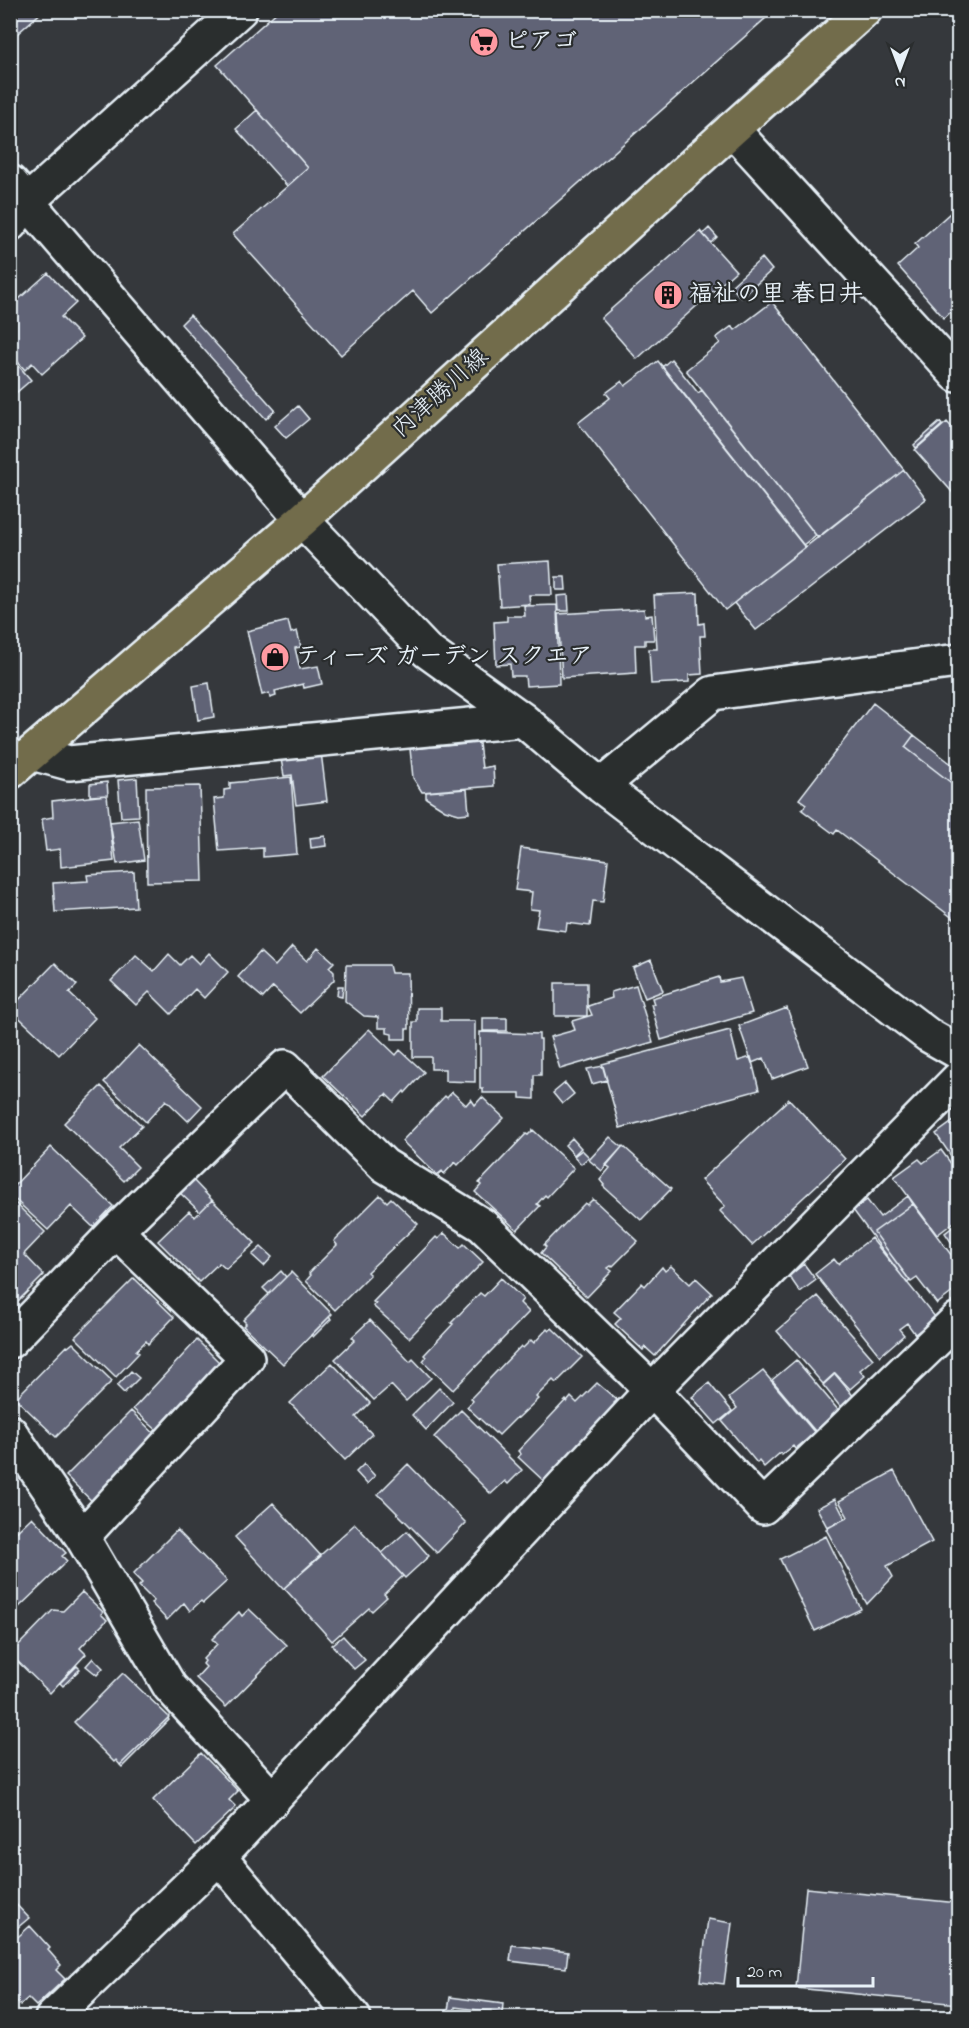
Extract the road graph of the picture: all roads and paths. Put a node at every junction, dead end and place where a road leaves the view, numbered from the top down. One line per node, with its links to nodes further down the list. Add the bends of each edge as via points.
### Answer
1 (240, 10): 4 (street)
2 (865, 10): 3 (main road, 内津勝川線)
3 (732, 129): 5 (street); 6 (main road, 内津勝川線)
4 (16, 202): 6 (street)
5 (958, 374)
6 (302, 520): 8 (street, via 427,651); 9 (main road, 内津勝川線)
7 (958, 660): 10 (street, via 712,693)
8 (523, 720): 9 (street, via 69,763); 10 (street)
9 (21, 762)
10 (601, 786): 11 (street, via 928,1035)
11 (958, 1052)
12 (958, 1079): 16 (street)
13 (116, 1231): 15 (street); 16 (street, via 285,1067 384,1165 482,1225); 18 (street, via 248,1358)
14 (958, 1319): 16 (street, via 763,1507)
15 (10, 1341)
16 (652, 1390): 19 (street)
17 (10, 1432): 18 (street)
18 (82, 1537): 19 (street, via 170,1687)
19 (273, 1800): 20 (street)
20 (219, 1857): 21 (street); 22 (street)
21 (52, 2018)
22 (354, 2018)

